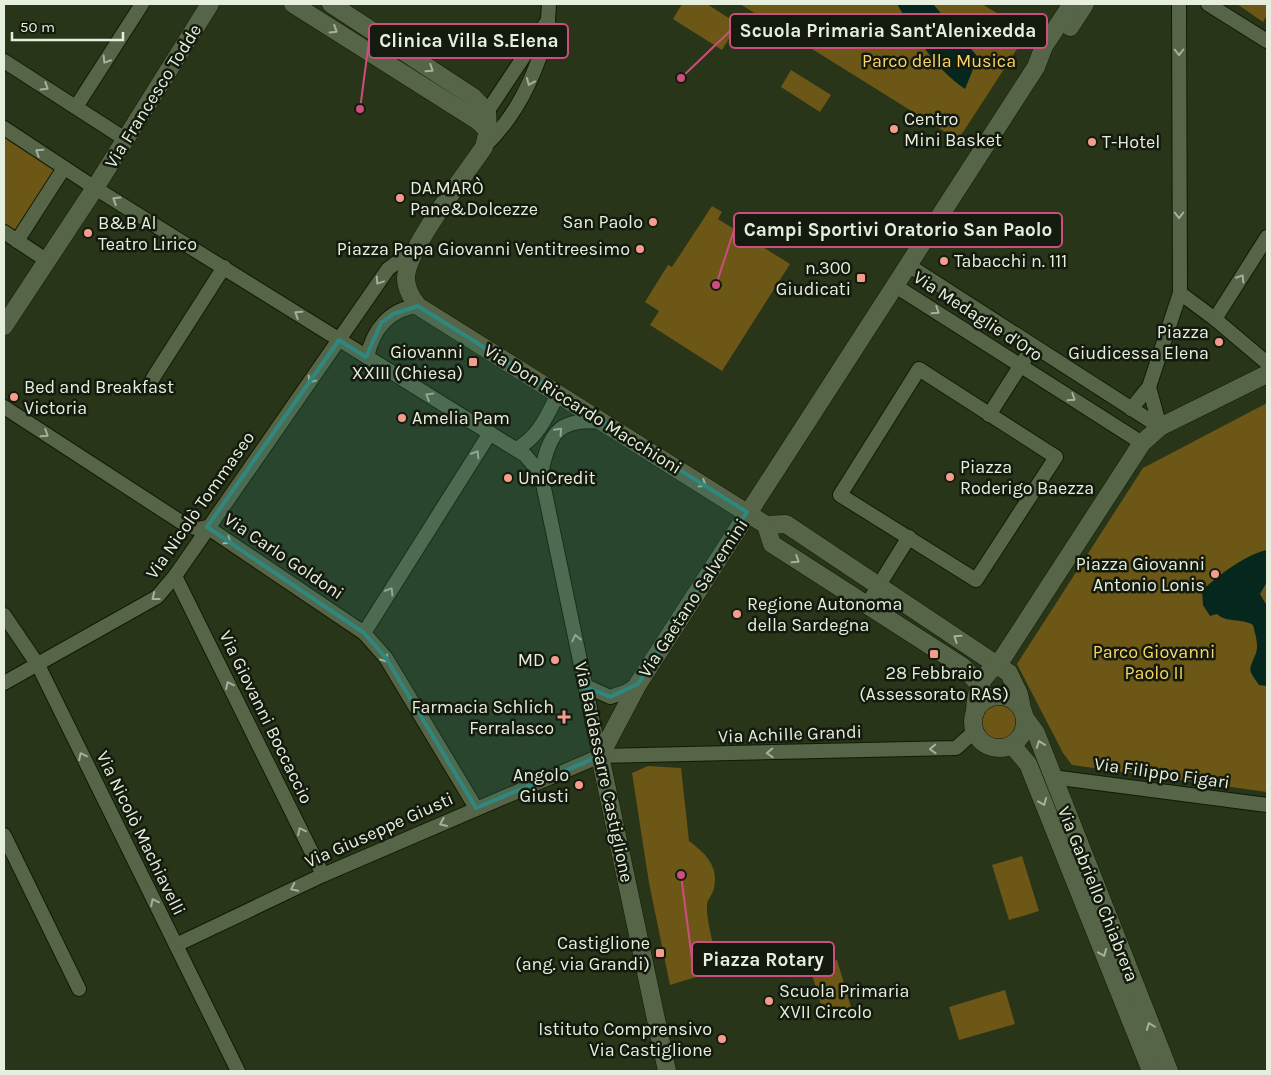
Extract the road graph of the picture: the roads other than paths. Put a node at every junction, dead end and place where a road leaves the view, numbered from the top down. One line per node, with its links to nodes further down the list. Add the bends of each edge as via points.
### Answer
1 (142, 4): 14 (street, one-way to 14)
2 (293, 4): 17 (street, one-way to 17, via 473,118)
3 (331, 4): 15 (street, one-way to 15, via 473,97)
4 (549, 4): 10 (street)
5 (1072, 4): 13 (street, via 1044,46)
6 (1085, 4): 13 (street, via 1053,53)
7 (1179, 4): 29 (street, one-way to 29)
8 (1208, 4): 11 (street)
9 (204, 6): 18 (street, Via Francesco Todde)
10 (548, 20): 15 (street); 17 (street, one-way to 17, via 550,32 526,92 503,128)
11 (1267, 40)
12 (4, 61): 14 (street, one-way to 14)
13 (1036, 67): 26 (street)
14 (76, 107): 18 (street)
15 (487, 112): 17 (street)
16 (4, 128): 19 (street, one-way to 16)
17 (486, 139): 24 (street)
18 (125, 140): 20 (street, Via Francesco Todde)
19 (64, 168): 20 (street); 23 (street)
20 (95, 188): 25 (street, Via Francesco Todde); 27 (street, one-way to 20)
21 (4, 232): 23 (street)
22 (1267, 237): 32 (street, one-way to 22)
23 (17, 241): 25 (street)
24 (415, 249): 30 (street, via 406,280); 35 (street, one-way to 35, via 388,269)
25 (46, 260): 33 (street, Via Francesco Todde)
26 (908, 265): 28 (street); 31 (street, Via Medaglie d'Oro)
27 (224, 267): 35 (street, one-way to 27); 41 (street)
28 (894, 285): 34 (street, Via Medaglie d'Oro, one-way to 34); 53 (street)
29 (1180, 293): 32 (street); 42 (street)
30 (418, 306): 37 (street, via 408,307 381,323); 43 (street, Via Don Riccardo Macchioni)
31 (981, 312): 34 (street); 36 (street, Via Medaglie d'Oro)
32 (1215, 319): 38 (street)
33 (4, 326)
34 (968, 332): 39 (street, Via Medaglie d'Oro)
35 (339, 340): 37 (street); 55 (street, Via Nicolò Tommaseo, one-way to 55)
36 (1033, 346): 39 (street); 45 (street, Via Medaglie d'Oro)
37 (368, 357): 49 (street, one-way to 37)
38 (1267, 363)
39 (1020, 365): 46 (street); 50 (street, Via Medaglie d'Oro, one-way to 50)
40 (1267, 374): 48 (street)
41 (153, 378)
42 (1149, 387): 45 (street); 48 (street)
43 (558, 394): 47 (street, Via Don Riccardo Macchioni); 51 (street, via 536,434)
44 (4, 408): 55 (street, Via Carlo Goldoni, one-way to 55, via 184,524)
45 (1131, 408): 48 (street, Via Medaglie d'Oro)
46 (989, 415): 56 (street, via 1056,457 976,580); 56 (street, via 919,369 840,495)
47 (603, 422): 52 (street, one-way to 47, via 549,445 561,427 581,421); 53 (street, Via Don Riccardo Macchioni, one-way to 53)
48 (1160, 427): 50 (street)
49 (490, 432): 51 (street); 61 (street, one-way to 49)
50 (1142, 443): 62 (street)
51 (516, 449): 52 (street)
52 (541, 474): 67 (street, Via Baldassarre Castiglione, one-way to 52)
53 (747, 512): 54 (street, Via Don Riccardo Macchioni); 65 (street, Via Gaetano Salvemini)
54 (766, 525): 58 (street, Via Gabriello Chiabrera, via 786,524); 59 (street, one-way to 59, via 772,544)
55 (207, 527): 57 (street, Via Nicolò Tommaseo); 61 (street, Via Carlo Goldoni, one-way to 61)
56 (909, 537): 58 (street)
57 (175, 576): 63 (street, Via Nicolò Tommaseo, one-way to 63, via 158,597); 77 (street, Via Giovanni Boccaccio, one-way to 57)
58 (879, 585): 59 (street); 62 (street, Via Gabriello Chiabrera, one-way to 58)
59 (866, 606): 66 (street, via 962,666)
60 (4, 615): 63 (street, Via Nicolò Machiavelli)
61 (364, 633): 75 (street, Via Carlo Goldoni, one-way to 75, via 386,658)
62 (998, 664): 66 (street, via 988,671); 69 (street, Via Gabriello Chiabrera, via 1009,674)
63 (38, 665): 64 (street, Via Nicolò Tommaseo); 78 (street, Via Nicolò Machiavelli, one-way to 63)
64 (4, 683)
65 (638, 684): 67 (street, Via Gaetano Salvemini, via 610,697); 72 (street, Via Gaetano Salvemini)
66 (980, 685): 68 (street, via 975,696)
67 (586, 686): 72 (street, Via Baldassarre Castiglione)
68 (975, 713): 69 (street, via 985,700 995,696 1013,700); 70 (street)
69 (1024, 714): 71 (street, via 1023,732); 73 (street, Via Gabriello Chiabrera, one-way to 69, via 1036,733)
70 (975, 731): 71 (street, via 978,738 991,747); 72 (street, Via Achille Grandi, one-way to 72, via 956,748)
71 (1012, 745): 82 (street, Via Gabriello Chiabrera, one-way to 82, via 1028,764)
72 (600, 756): 75 (street, Via Giuseppe Giusti); 81 (street, Via Baldassarre Castiglione)
73 (1052, 777): 74 (street, Via Filippo Figari); 83 (street, Via Gabriello Chiabrera, one-way to 73)
74 (1267, 805)
75 (476, 808): 77 (street, Via Giuseppe Giusti, one-way to 77)
76 (4, 835): 79 (street)
77 (323, 875): 78 (street, Via Giuseppe Giusti, one-way to 78)
78 (176, 945): 80 (street, Via Nicolò Machiavelli)
79 (79, 989)
80 (238, 1071)
81 (667, 1071)
82 (1151, 1071)
83 (1169, 1071)

